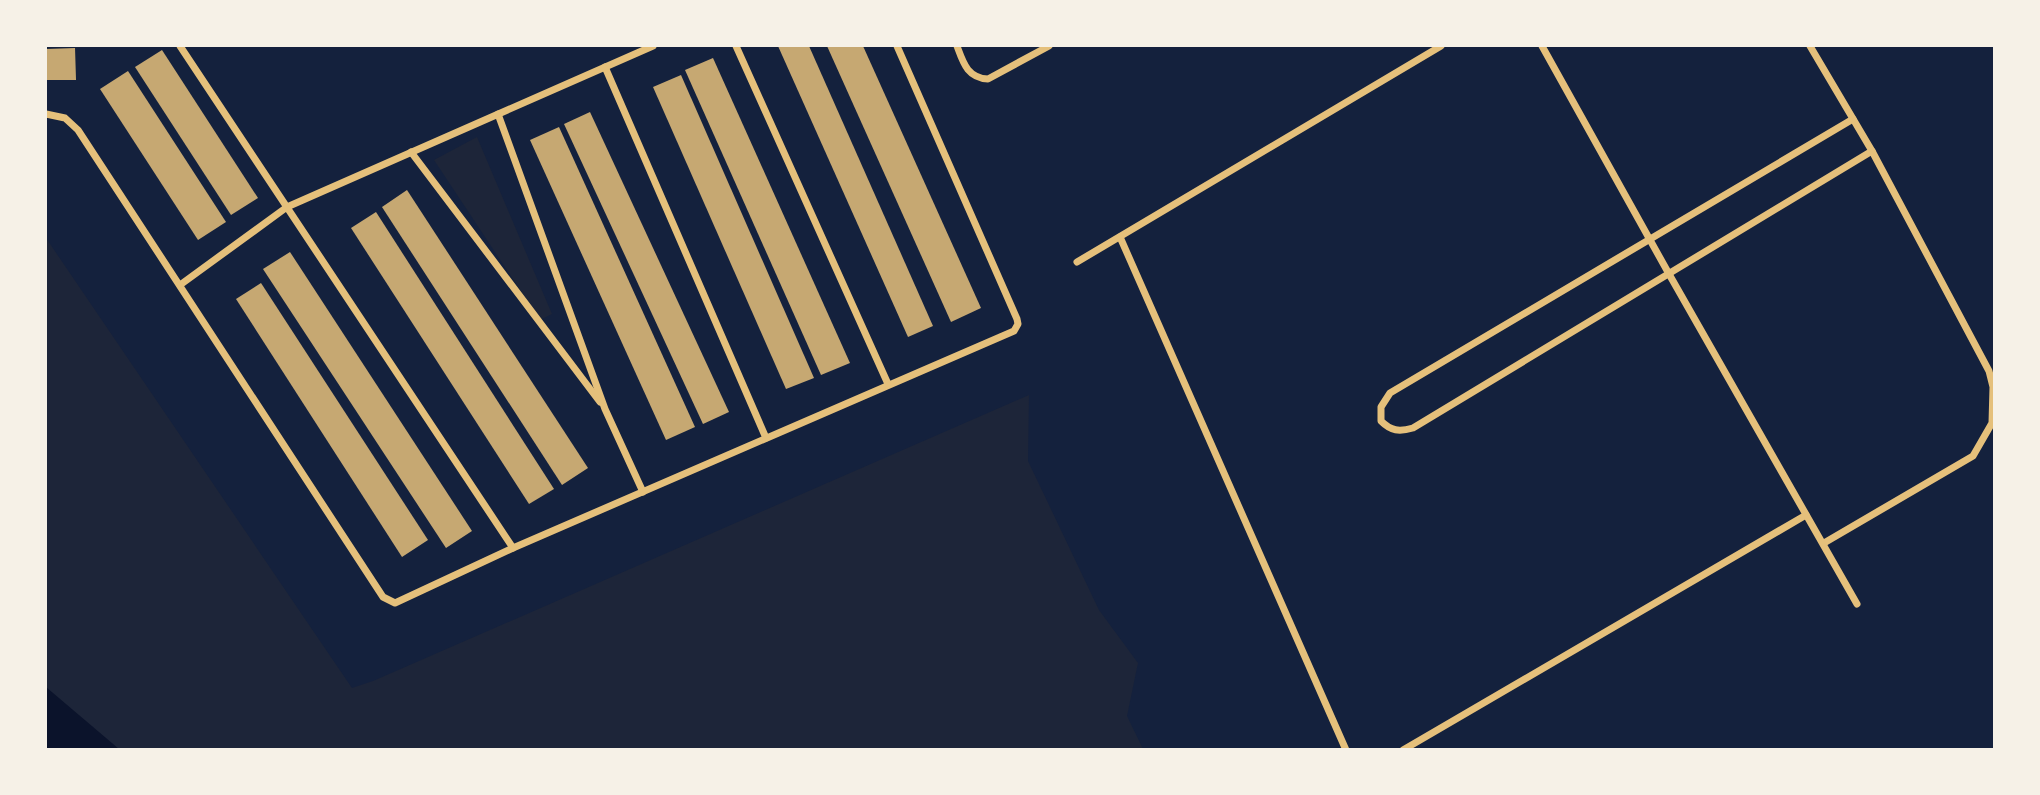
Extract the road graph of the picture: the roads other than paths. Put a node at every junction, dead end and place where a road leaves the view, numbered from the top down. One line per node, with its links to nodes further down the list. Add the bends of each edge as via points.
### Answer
1 (180, 46): 16 (street)
2 (653, 46): 10 (street)
3 (736, 46): 22 (street)
4 (897, 46): 22 (street, via 1018,324 1011,334)
5 (957, 46): 6 (street, via 966,69 988,79)
6 (1049, 46)
7 (1441, 46): 17 (street)
8 (1542, 46): 18 (street)
9 (1810, 46): 13 (street)
10 (605, 67): 12 (street); 24 (street)
11 (46, 114): 21 (street, via 65,118 78,130)
12 (498, 114): 15 (street); 23 (street)
13 (1853, 119): 14 (street); 18 (street)
14 (1872, 151): 20 (street); 27 (street, via 1989,371 1992,423 1973,456)
15 (411, 152): 16 (street); 23 (street)
16 (287, 207): 21 (street); 28 (street)
17 (1120, 237): 19 (street); 30 (street)
18 (1650, 240): 20 (street); 20 (street, via 1390,393 1381,407 1381,421 1390,430 1413,428)
19 (1077, 262)
20 (1669, 274): 26 (street)
21 (180, 285): 28 (street, via 385,600 395,603)
22 (888, 384): 24 (street)
23 (605, 409): 25 (street)
24 (766, 438): 25 (street)
25 (643, 492): 28 (street)
26 (1806, 515): 27 (street); 31 (street)
27 (1824, 543): 29 (street)
28 (513, 548)
29 (1857, 604)
30 (1346, 750)
31 (1403, 750)

